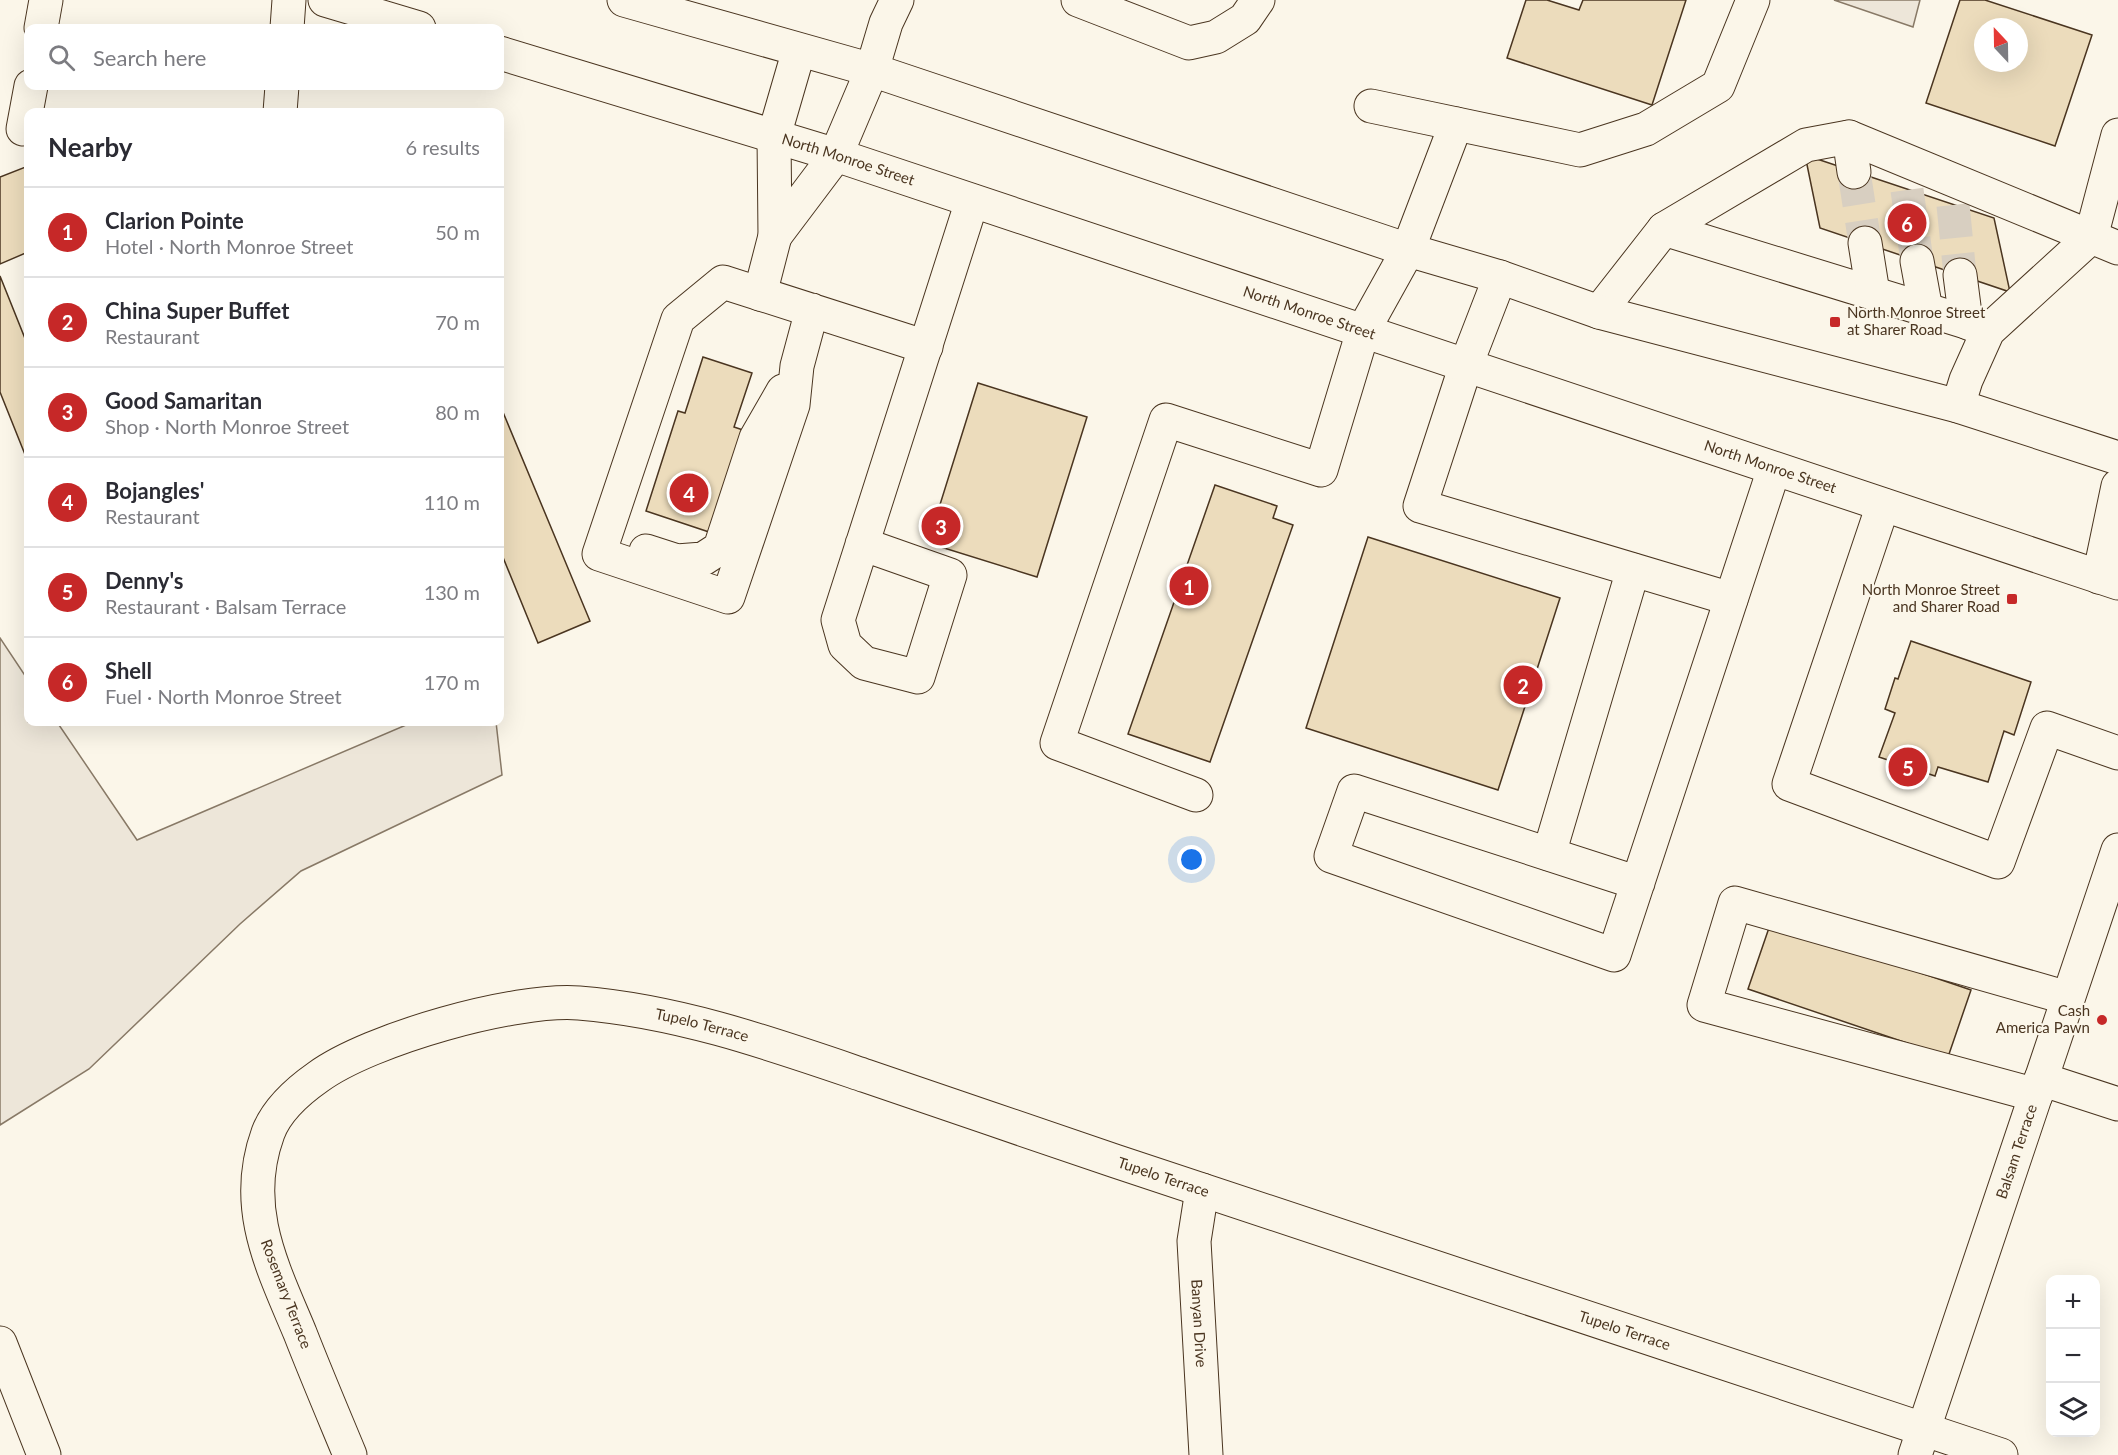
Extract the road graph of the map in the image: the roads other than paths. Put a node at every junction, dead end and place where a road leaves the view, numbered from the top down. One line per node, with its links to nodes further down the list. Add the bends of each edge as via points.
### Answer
1 (46, 0): 9 (main road)
2 (289, 0): 10 (main road)
3 (325, 0): 11 (main road)
4 (624, 0): 12 (main road)
5 (897, 0): 14 (main road)
6 (1078, 0): 7 (main road, via 1189,43 1216,38 1245,19)
7 (1258, 0)
8 (1753, 0): 19 (main road, via 1718,86 1646,129 1580,150)
9 (42, 24)
10 (287, 24)
11 (406, 24)
12 (799, 50): 14 (main road); 22 (main road)
13 (504, 54): 22 (main road, North Monroe Street)
14 (872, 70): 24 (main road); 31 (main road)
15 (30, 90): 20 (main road)
16 (282, 90): 18 (main road)
17 (1371, 106): 19 (main road)
18 (279, 108)
19 (1456, 124): 31 (main road)
20 (17, 129)
21 (2118, 135): 29 (main road)
22 (774, 136): 24 (main road, North Monroe Street); 28 (main road)
23 (1849, 137): 25 (main road); 27 (main road, via 1806,145); 29 (main road, via 1905,175)
24 (836, 155): 26 (main road, North Monroe Street); 28 (main road)
25 (1854, 172)
26 (972, 201): 41 (main road, North Monroe Street); 42 (main road)
27 (1664, 229): 35 (main road); 39 (main road)
28 (775, 236): 36 (main road)
29 (2105, 242): 40 (main road)
30 (1865, 243): 35 (main road)
31 (1408, 250): 34 (main road); 41 (main road)
32 (1917, 261): 38 (main road)
33 (1960, 275): 40 (main road)
34 (1500, 277): 39 (main road); 44 (main road)
35 (1873, 293): 38 (main road)
36 (760, 294): 37 (main road); 50 (main road, via 723,282 678,319)
37 (812, 310): 42 (main road); 43 (main road)
38 (1926, 310): 40 (main road)
39 (1599, 312): 45 (main road)
40 (1977, 326): 45 (main road)
41 (1363, 331): 44 (main road, North Monroe Street); 56 (main road, via 1321,470 1166,420 1057,743)
42 (926, 347): 51 (main road)
43 (797, 366): 50 (main road, via 756,438 720,548 703,559 676,561); 50 (main road, via 793,405 728,597 599,554)
44 (1466, 366): 47 (main road, North Monroe Street); 52 (main road, via 1420,506)
45 (1958, 406): 46 (main road)
46 (2118, 458)
47 (1774, 469): 49 (main road, North Monroe Street); 54 (main road)
48 (2118, 486): 53 (main road)
49 (1883, 505): 53 (main road, North Monroe Street); 55 (main road, via 1789,784 1998,862 2047,728)
50 (604, 538)
51 (862, 544)
52 (1633, 570): 54 (main road); 58 (main road)
53 (2108, 580)
54 (1731, 599): 59 (main road)
55 (2118, 753)
56 (1196, 795)
57 (2118, 850): 60 (main road, Balsam Terrace)
58 (1549, 854): 59 (main road); 59 (main road, via 1354,791 1330,856 1614,955)
59 (1638, 883)
60 (2068, 998): 62 (main road, Balsam Terrace); 62 (main road, via 1735,903 1704,1005)
61 (319, 1076): 64 (main road, Tupelo Terrace, via 343,1061 390,1042 457,1020 533,1005 573,1002 651,1012 742,1034); 68 (main road, Rosemary Terrace, via 287,1102 271,1126 259,1162 256,1193 265,1248)
62 (2038, 1087): 63 (main road); 66 (main road, Balsam Terrace)
63 (2118, 1104)
64 (1202, 1190): 66 (main road, Tupelo Terrace); 69 (main road, Banyan Drive, via 1194,1241)
65 (0, 1343): 67 (main road)
66 (1919, 1442): 70 (main road, Tupelo Terrace)
67 (44, 1455)
68 (350, 1455)
69 (1206, 1455)
70 (2001, 1455)

